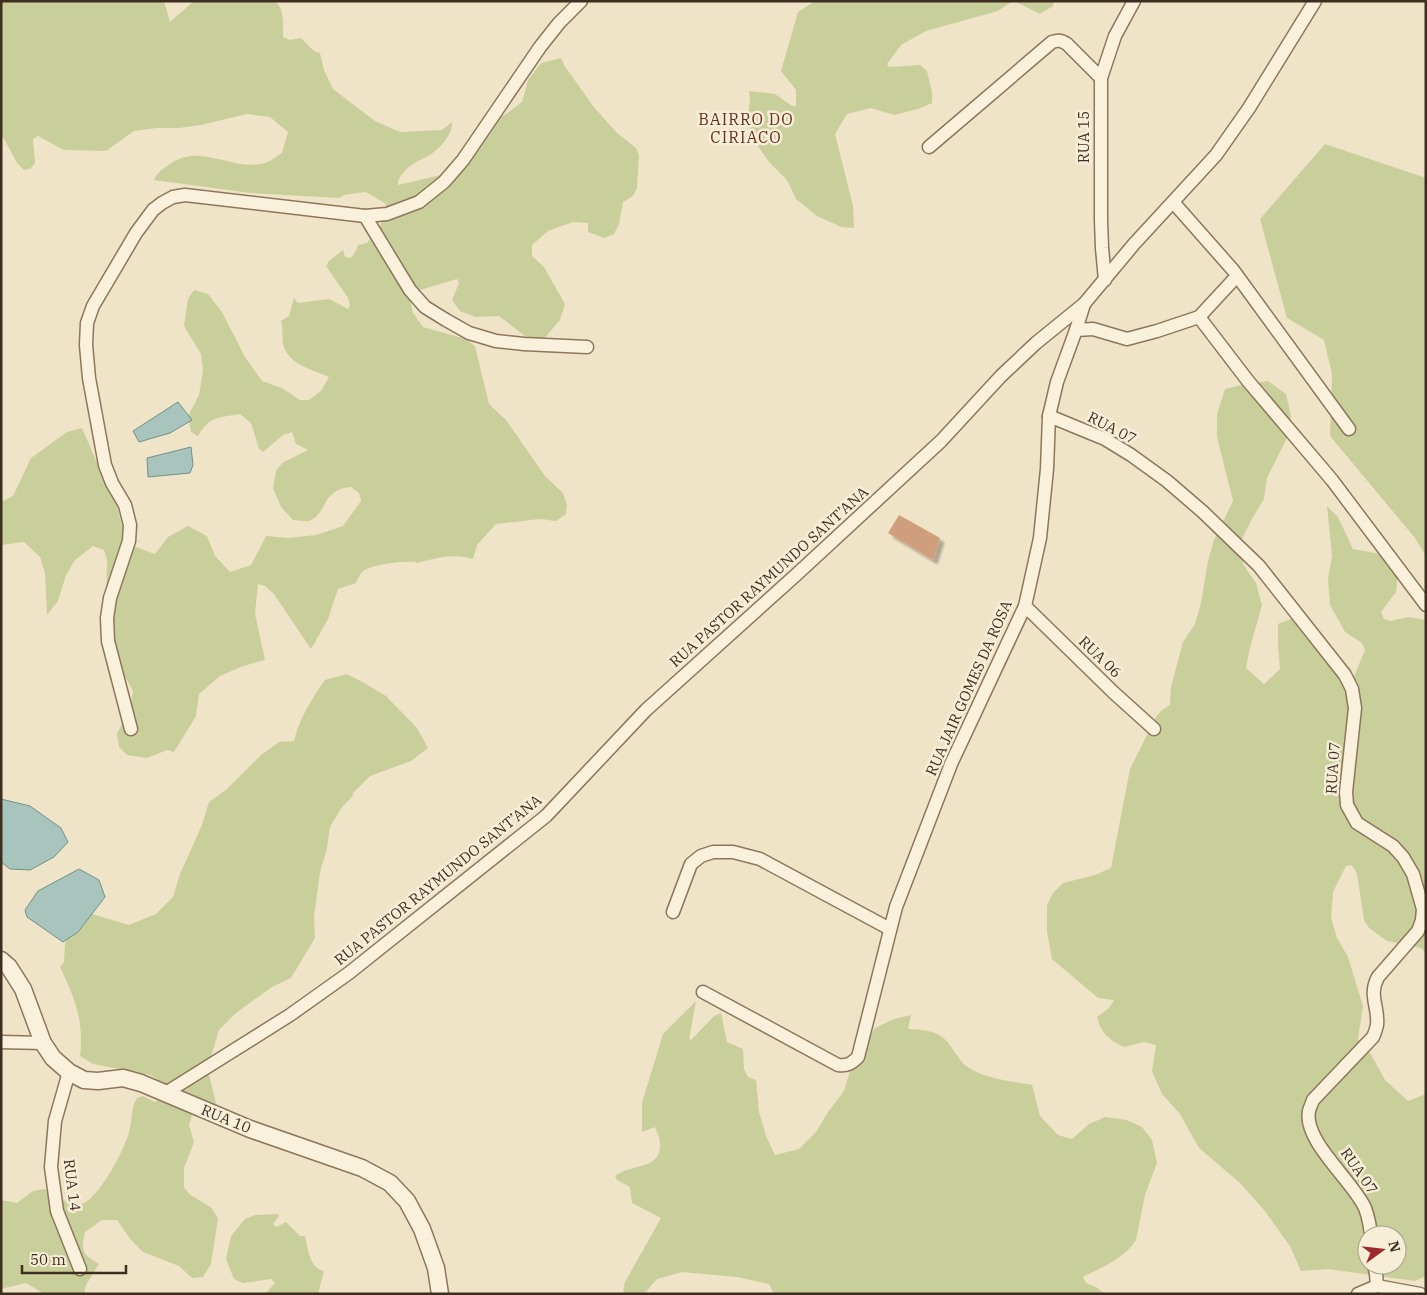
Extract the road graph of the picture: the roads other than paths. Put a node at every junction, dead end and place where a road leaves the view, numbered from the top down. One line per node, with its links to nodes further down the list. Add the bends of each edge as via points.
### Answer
1 (581, 1): 7 (street, via 540,47 463,160 444,182 419,202 387,214)
2 (1134, 1): 4 (street, RUA 15, via 1116,36)
3 (1315, 1): 6 (street, RUA PASTOR RAYMUNDO SANT’ANA, via 1234,130)
4 (1101, 78): 5 (street, via 1067,44 1057,40 1052,42); 9 (street, RUA 15, via 1101,220)
5 (929, 147)
6 (1173, 202): 8 (street); 9 (street, RUA PASTOR RAYMUNDO SANT’ANA)
7 (365, 216): 13 (street, via 410,290 425,307 446,320 469,333 496,341); 19 (street, via 185,195 173,197 153,210 136,233 93,306 87,323 89,378 105,466 130,525 129,541 110,598 107,618 108,641)
8 (1237, 276): 11 (street); 15 (street)
9 (1105, 280): 10 (street, RUA PASTOR RAYMUNDO SANT’ANA)
10 (1084, 304): 12 (street, RUA JAIR GOMES DA ROSA); 27 (street, RUA PASTOR RAYMUNDO SANT’ANA, via 1036,343 934,448 646,710 546,816 349,973 290,1015)
11 (1199, 317): 12 (street, via 1127,339 1093,329); 16 (street, via 1332,480)
12 (1076, 330): 14 (street, RUA JAIR GOMES DA ROSA, via 1057,382)
13 (587, 347)
14 (1049, 416): 17 (street, RUA JAIR GOMES DA ROSA, via 1040,538); 28 (street, RUA 07, via 1105,439 1167,481 1203,512 1259,566 1345,675 1352,689 1355,708 1346,792 1348,805 1357,823 1393,846 1403,857 1413,874 1423,909 1418,930 1374,984 1377,1026 1374,1037 1313,1100 1308,1112 1315,1139 1357,1194)
15 (1349, 429)
16 (1426, 605)
17 (1025, 606): 18 (street, RUA 06); 21 (street, RUA JAIR GOMES DA ROSA, via 951,764)
18 (1154, 728)
19 (131, 729)
20 (673, 912): 21 (street, via 691,864 713,852 733,852 760,860)
21 (890, 929): 23 (street, RUA JAIR GOMES DA ROSA, via 858,1057 846,1066 838,1066)
22 (1, 960): 25 (street, RUA 10, via 24,989)
23 (703, 992)
24 (1, 1042): 25 (street)
25 (43, 1043): 26 (street, RUA 10, via 53,1058)
26 (70, 1072): 27 (street, RUA 10, via 84,1080 131,1079); 29 (street, RUA 14, via 55,1121 51,1167 57,1211)
27 (164, 1094): 32 (street, RUA 10, via 250,1129 362,1168 390,1183 407,1201 422,1229 436,1268)
28 (1369, 1225)
29 (80, 1270)
30 (1376, 1275): 31 (street)
31 (1377, 1286): 33 (street); 34 (street)
32 (440, 1294)
33 (1358, 1294)
34 (1420, 1294)

